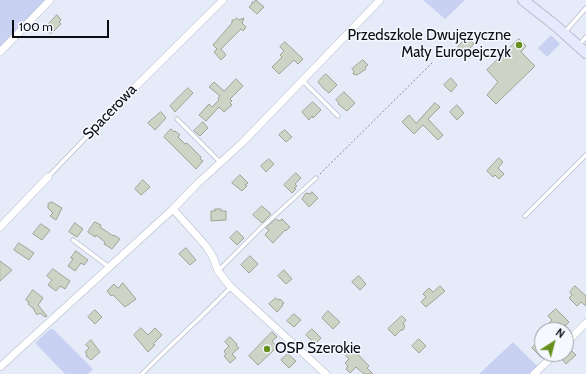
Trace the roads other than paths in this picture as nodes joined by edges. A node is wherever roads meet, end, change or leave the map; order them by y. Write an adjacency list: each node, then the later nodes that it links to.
1 (50, 0): 9 (street)
2 (222, 0): 11 (street, Spacerowa)
3 (380, 0): 10 (street)
4 (523, 0): 6 (main road)
5 (586, 8): 6 (lane)
6 (564, 33): 8 (main road)
7 (586, 37): 8 (lane)
8 (582, 50)
9 (0, 52)
10 (302, 80): 12 (lane); 15 (street)
11 (121, 101): 16 (lane, Spacerowa)
12 (338, 116)
13 (176, 119): 15 (lane)
14 (586, 155): 19 (lane)
15 (220, 162): 18 (street)
16 (48, 177): 20 (street, Spacerowa)
17 (316, 178): 23 (lane)
18 (173, 209): 22 (street); 23 (street)
19 (525, 216)
20 (0, 227)
21 (73, 240): 22 (lane)
22 (109, 268): 28 (street)
23 (218, 271): 24 (street)
24 (231, 287): 29 (lane); 30 (street)
25 (586, 323): 26 (street)
26 (574, 335)
27 (546, 362): 31 (street)
28 (0, 367)
29 (142, 374)
30 (326, 374)
31 (534, 374)

